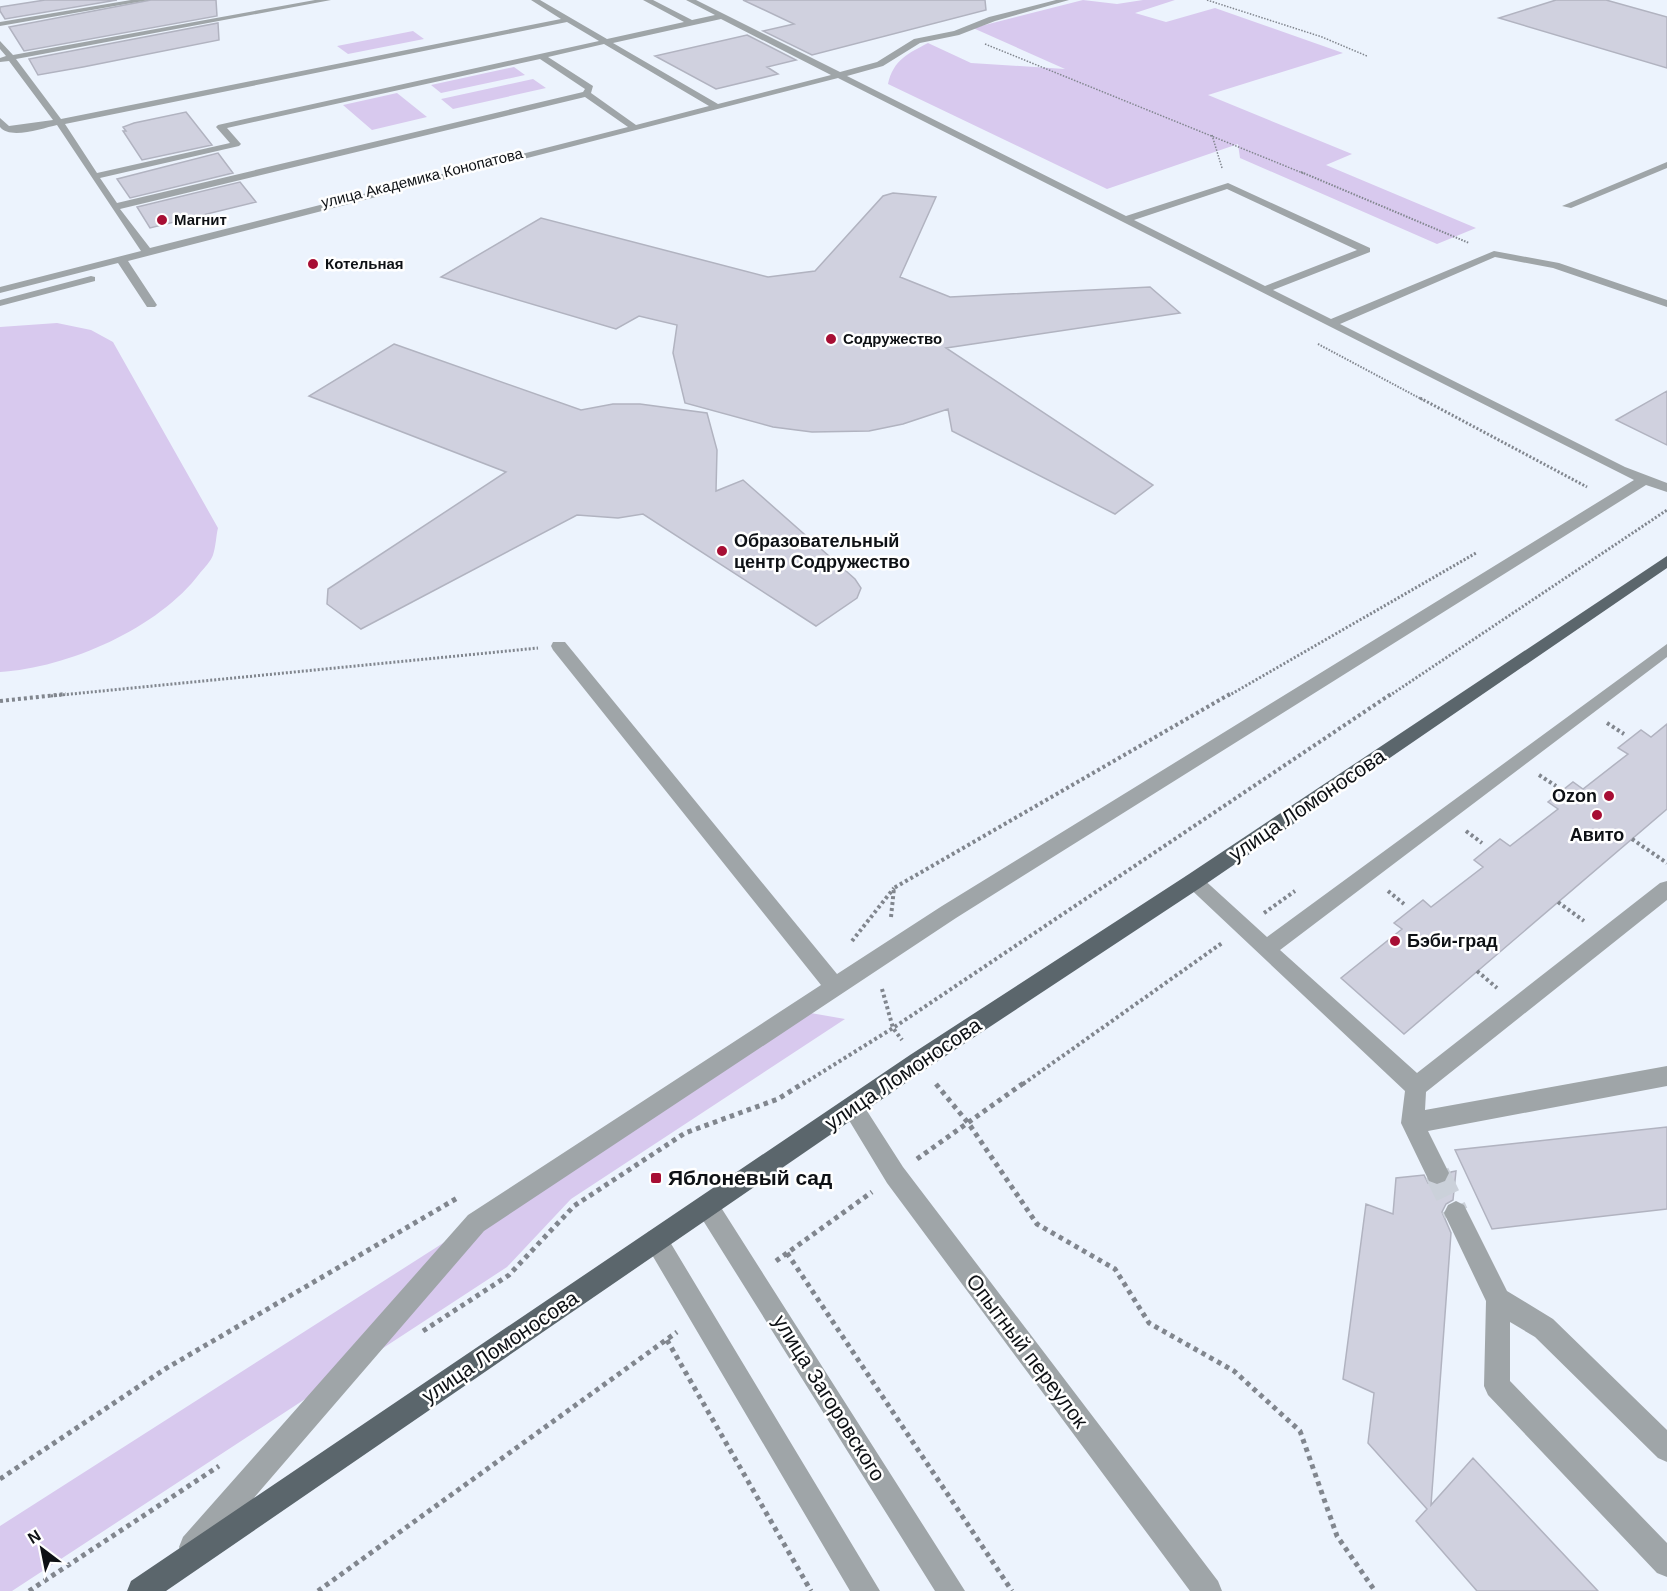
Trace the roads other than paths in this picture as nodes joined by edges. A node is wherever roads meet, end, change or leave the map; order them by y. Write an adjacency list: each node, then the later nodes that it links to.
1 (145, 0): 10 (street)
2 (327, 0): 14 (street)
3 (535, 0): 8 (street)
4 (647, 0): 9 (street)
5 (690, 0): 7 (street)
6 (1065, 0): 16 (street, улица Академика Конопатова)
7 (722, 16): 9 (street); 16 (street)
8 (567, 20): 11 (street); 21 (street)
9 (692, 23): 11 (street)
10 (0, 24)
11 (604, 42): 13 (street); 19 (street)
12 (0, 43): 14 (street)
13 (541, 56): 18 (street); 24 (street)
14 (11, 58): 15 (street); 21 (street)
15 (0, 60)
16 (838, 75): 17 (street); 19 (street, улица Академика Конопатова)
17 (852, 82): 27 (street); 29 (street, улица Академика Конопатова)
18 (586, 94): 22 (street); 26 (street)
19 (716, 107): 22 (street, улица Академика Конопатова)
20 (0, 121): 21 (street)
21 (59, 122): 24 (street)
22 (635, 128): 28 (street, улица Академика Конопатова)
23 (1667, 165): 25 (street)
24 (94, 177): 26 (street)
25 (1567, 206)
26 (114, 207): 28 (street)
27 (1127, 219): 32 (street); 32 (street)
28 (147, 252): 30 (street, улица Академика Конопатова)
29 (182, 255)
30 (121, 259): 33 (street, улица Академика Конопатова); 36 (street)
31 (104, 276): 34 (street)
32 (1267, 289): 37 (street)
33 (0, 290)
34 (0, 303)
35 (1667, 304): 37 (street)
36 (151, 305)
37 (1333, 323): 38 (street)
38 (1642, 481): 39 (street); 46 (street)
39 (1667, 488)
40 (1667, 561): 43 (main road, улица Ломоносова)
41 (559, 646): 46 (street)
42 (1667, 649): 45 (street)
43 (1193, 882): 45 (street); 49 (main road, улица Ломоносова)
44 (1667, 889): 48 (street)
45 (1266, 949): 48 (street)
46 (830, 981): 58 (street)
47 (1667, 1076): 50 (street)
48 (1416, 1087): 50 (street)
49 (852, 1107): 52 (main road, улица Ломоносова); 62 (street, Опытный переулок)
50 (1412, 1123): 51 (street)
51 (1437, 1173)
52 (707, 1206): 54 (main road, улица Ломоносова); 61 (street, улица Загоровского)
53 (1456, 1212): 55 (street)
54 (656, 1240): 58 (main road, улица Ломоносова); 60 (street)
55 (1498, 1300): 56 (street); 57 (street)
56 (1667, 1449)
57 (1667, 1563)
58 (173, 1569): 59 (main road, улица Ломоносова)
59 (141, 1591)
60 (866, 1591)
61 (951, 1591)
62 (1208, 1591)

